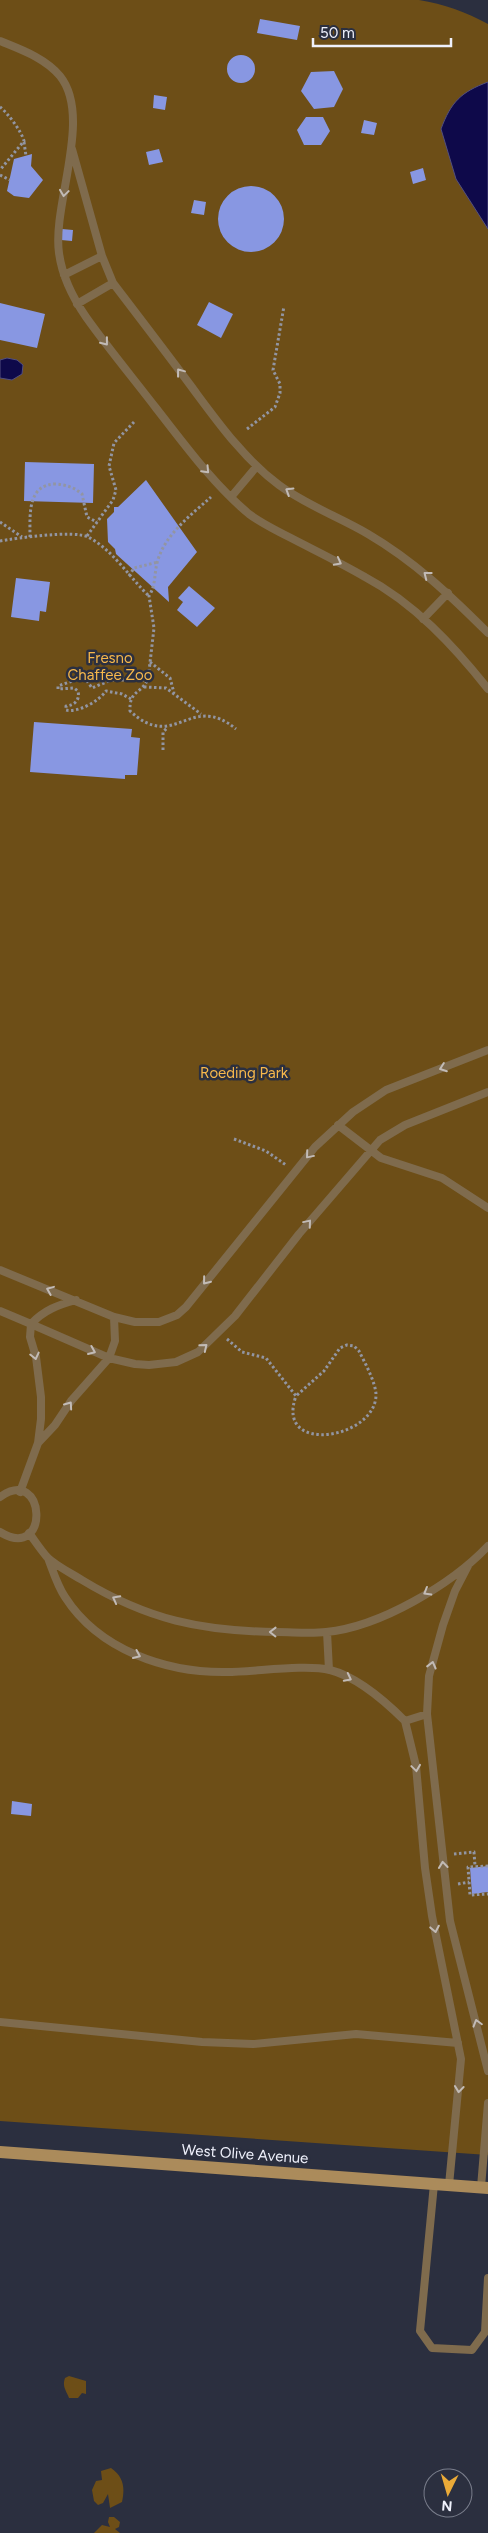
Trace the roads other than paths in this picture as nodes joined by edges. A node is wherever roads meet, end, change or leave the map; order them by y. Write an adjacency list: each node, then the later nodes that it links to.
1 (0, 41): 2 (lane)
2 (71, 145): 3 (lane); 4 (lane, one-way to 4)
3 (102, 256): 4 (lane); 5 (lane)
4 (64, 275): 6 (lane)
5 (113, 283): 6 (lane); 7 (lane, one-way to 5)
6 (77, 304): 8 (lane, one-way to 8)
7 (257, 466): 8 (lane); 9 (lane, one-way to 7)
8 (231, 497): 10 (lane, one-way to 10)
9 (448, 594): 10 (lane); 11 (lane)
10 (423, 619): 12 (lane)
11 (488, 633)
12 (488, 689)
13 (488, 1050): 15 (lane, one-way to 15)
14 (488, 1092): 16 (lane)
15 (338, 1125): 16 (lane); 21 (lane, one-way to 21)
16 (370, 1151): 17 (lane); 23 (lane, one-way to 16)
17 (488, 1208)
18 (0, 1270): 19 (lane, one-way to 18)
19 (76, 1300): 21 (lane); 22 (lane)
20 (0, 1311): 22 (lane)
21 (114, 1317): 23 (lane)
22 (31, 1324): 23 (lane, one-way to 23); 24 (lane, one-way to 24)
23 (109, 1358): 24 (lane, one-way to 23)
24 (38, 1443): 25 (lane)
25 (20, 1492): 26 (lane); 28 (lane)
26 (0, 1497)
27 (0, 1532): 28 (lane)
28 (29, 1533): 30 (lane)
29 (488, 1546): 31 (lane)
30 (48, 1558): 32 (lane, one-way to 30); 33 (lane, one-way to 33)
31 (468, 1566): 32 (lane, one-way to 32); 34 (lane, one-way to 31)
32 (327, 1632): 33 (lane)
33 (328, 1670): 35 (lane, one-way to 35)
34 (427, 1714): 35 (lane); 38 (lane, one-way to 34)
35 (405, 1721): 37 (lane, one-way to 37)
36 (0, 2022): 37 (lane)
37 (458, 2043): 42 (lane, one-way to 42)
38 (488, 2071)
39 (488, 2103): 43 (lane)
40 (0, 2152): 41 (main road, West Olive Avenue)
41 (434, 2184): 42 (main road, West Olive Avenue); 44 (lane)
42 (449, 2185): 43 (main road, West Olive Avenue)
43 (484, 2188)
44 (488, 2278)

